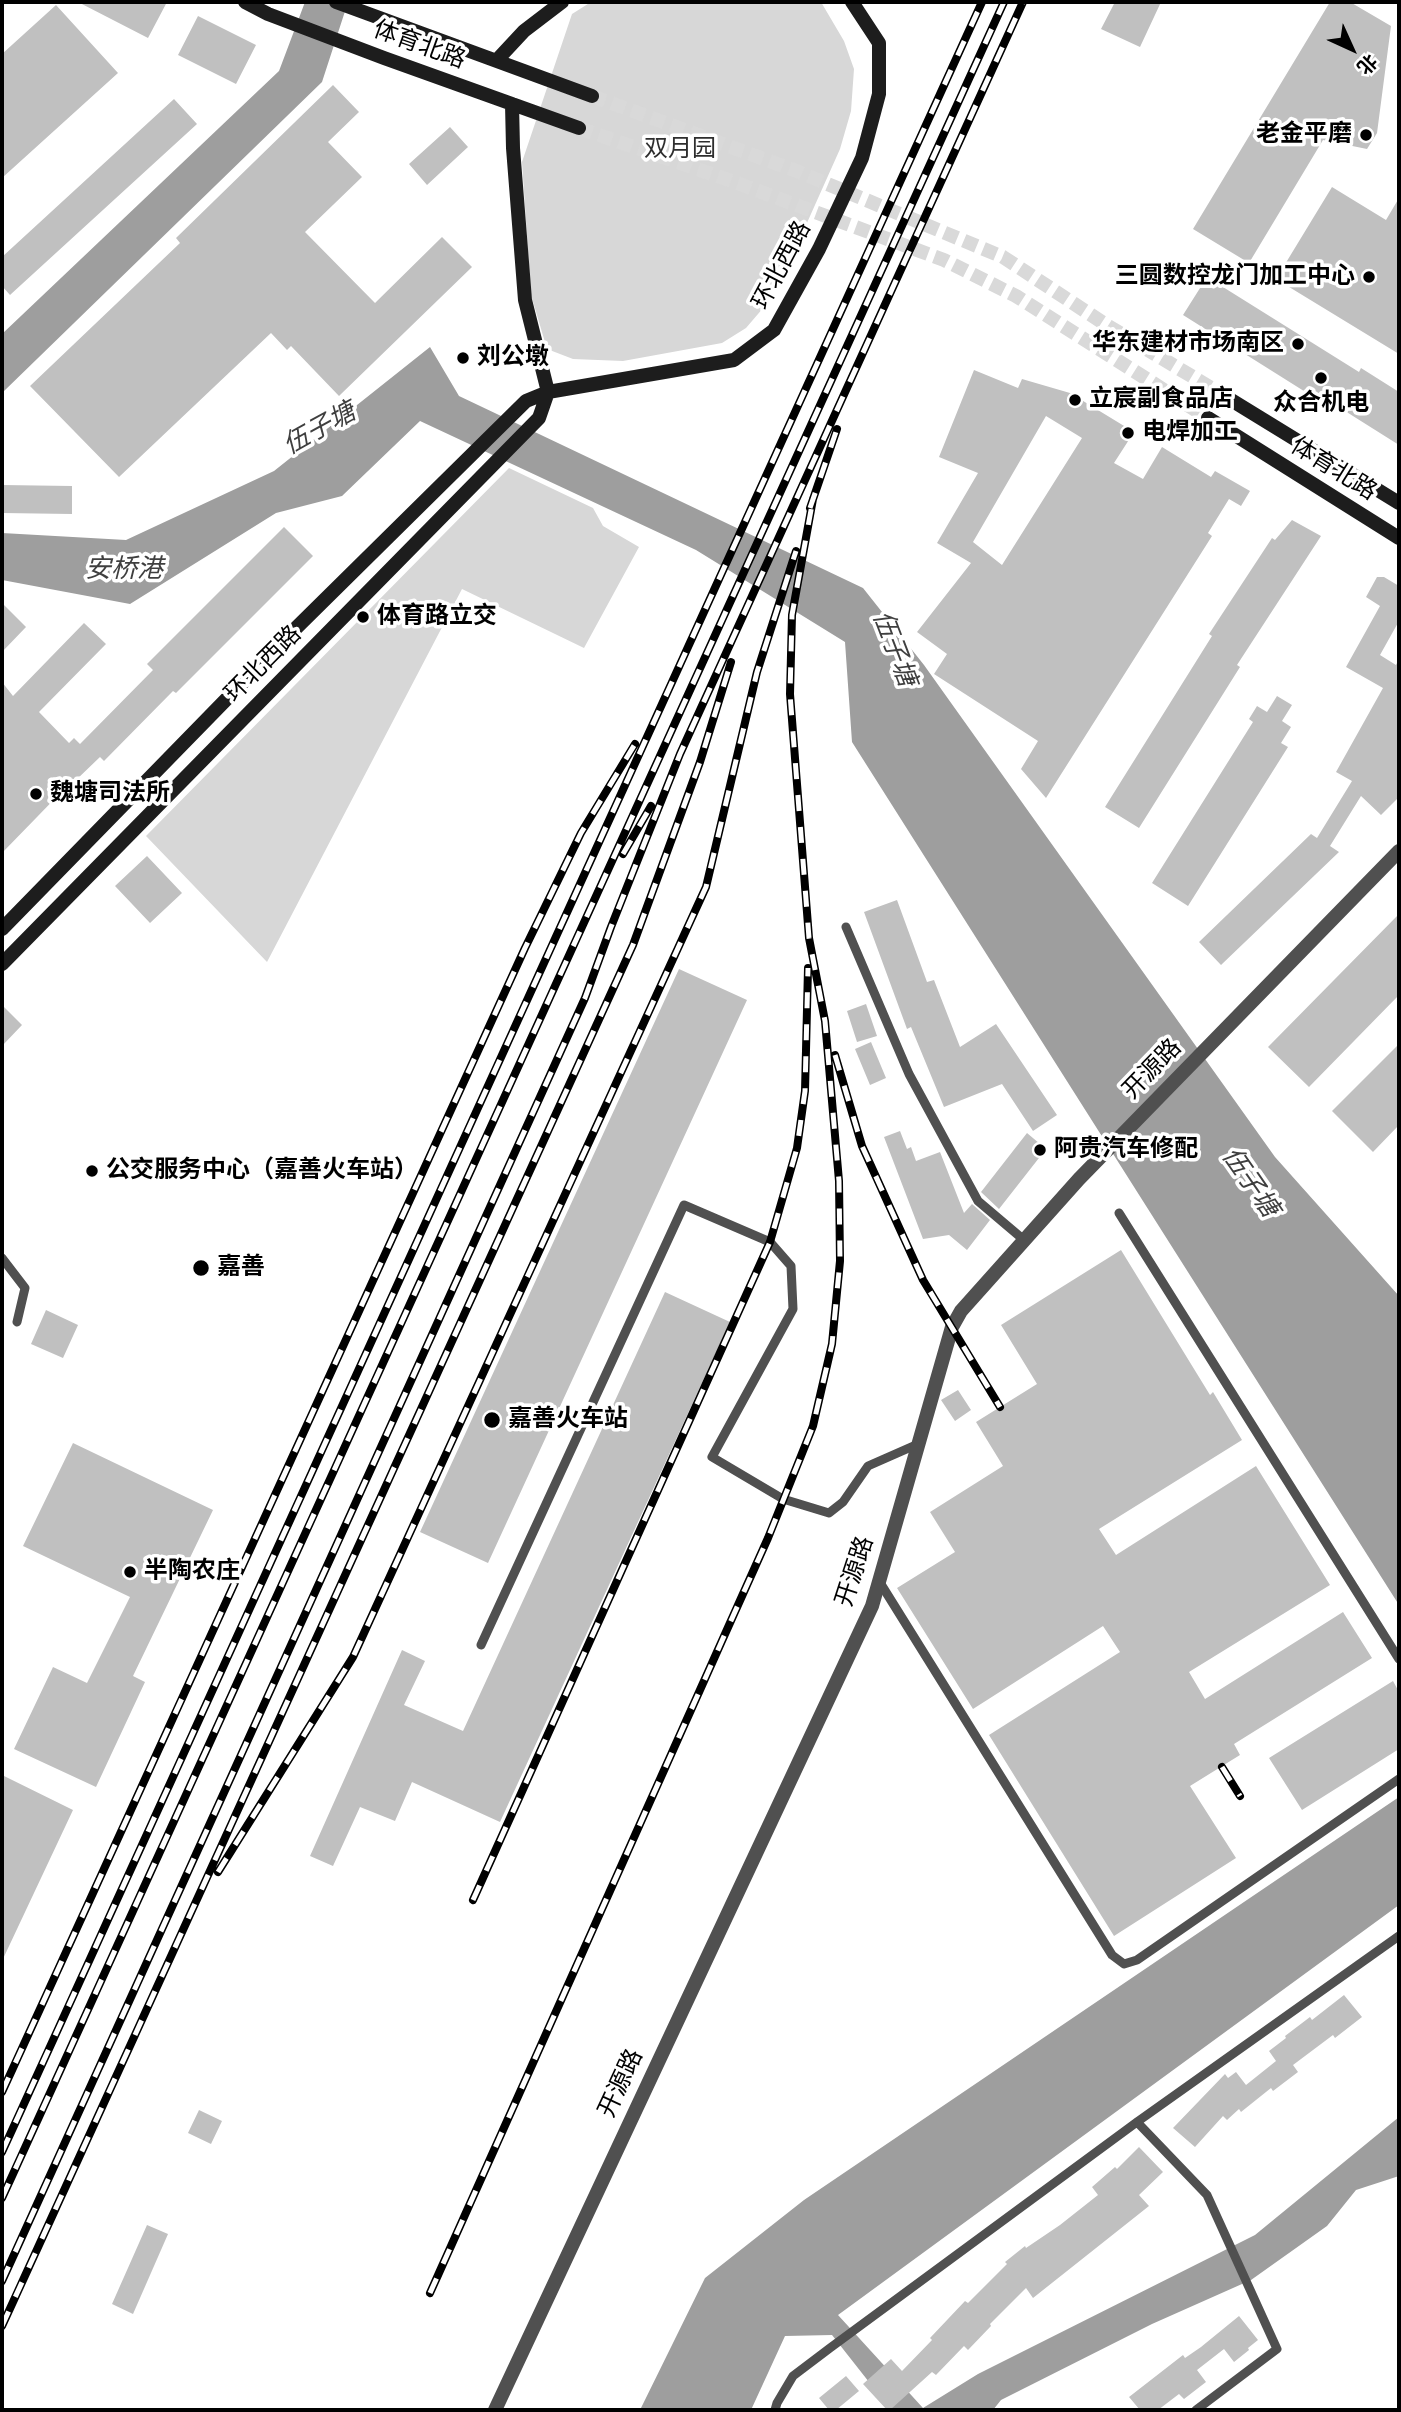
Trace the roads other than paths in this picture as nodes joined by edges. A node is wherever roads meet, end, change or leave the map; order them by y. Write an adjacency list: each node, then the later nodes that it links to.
1 (245, 2): 7 (street, 体育北路)
2 (336, 2): 5 (street, 体育北路)
3 (562, 2): 5 (street)
4 (852, 2): 9 (street, 环北西路)
5 (497, 60): 6 (street, 体育北路)
6 (592, 96)
7 (512, 104): 8 (street, 体育北路); 9 (street)
8 (579, 128)
9 (548, 392): 16 (street, 环北西路); 17 (street, 环北西路)
10 (1223, 396): 12 (street, 体育北路)
11 (1208, 418): 13 (street, 体育北路)
12 (1399, 503)
13 (1399, 538)
14 (1399, 851): 19 (street, 开源路)
15 (846, 927): 19 (lane)
16 (2, 929)
17 (2, 964)
18 (1119, 1213): 25 (lane)
19 (1024, 1240): 22 (street, 开源路)
20 (2, 1258): 21 (lane)
21 (17, 1322)
22 (918, 1444): 23 (street, 开源路); 24 (lane)
23 (879, 1581): 26 (lane); 29 (street, 开源路)
24 (481, 1645)
25 (1399, 1659)
26 (1399, 1779)
27 (1399, 1936): 28 (lane)
28 (1137, 2122): 30 (lane); 31 (lane)
29 (495, 2410)
30 (775, 2410)
31 (1196, 2410)

